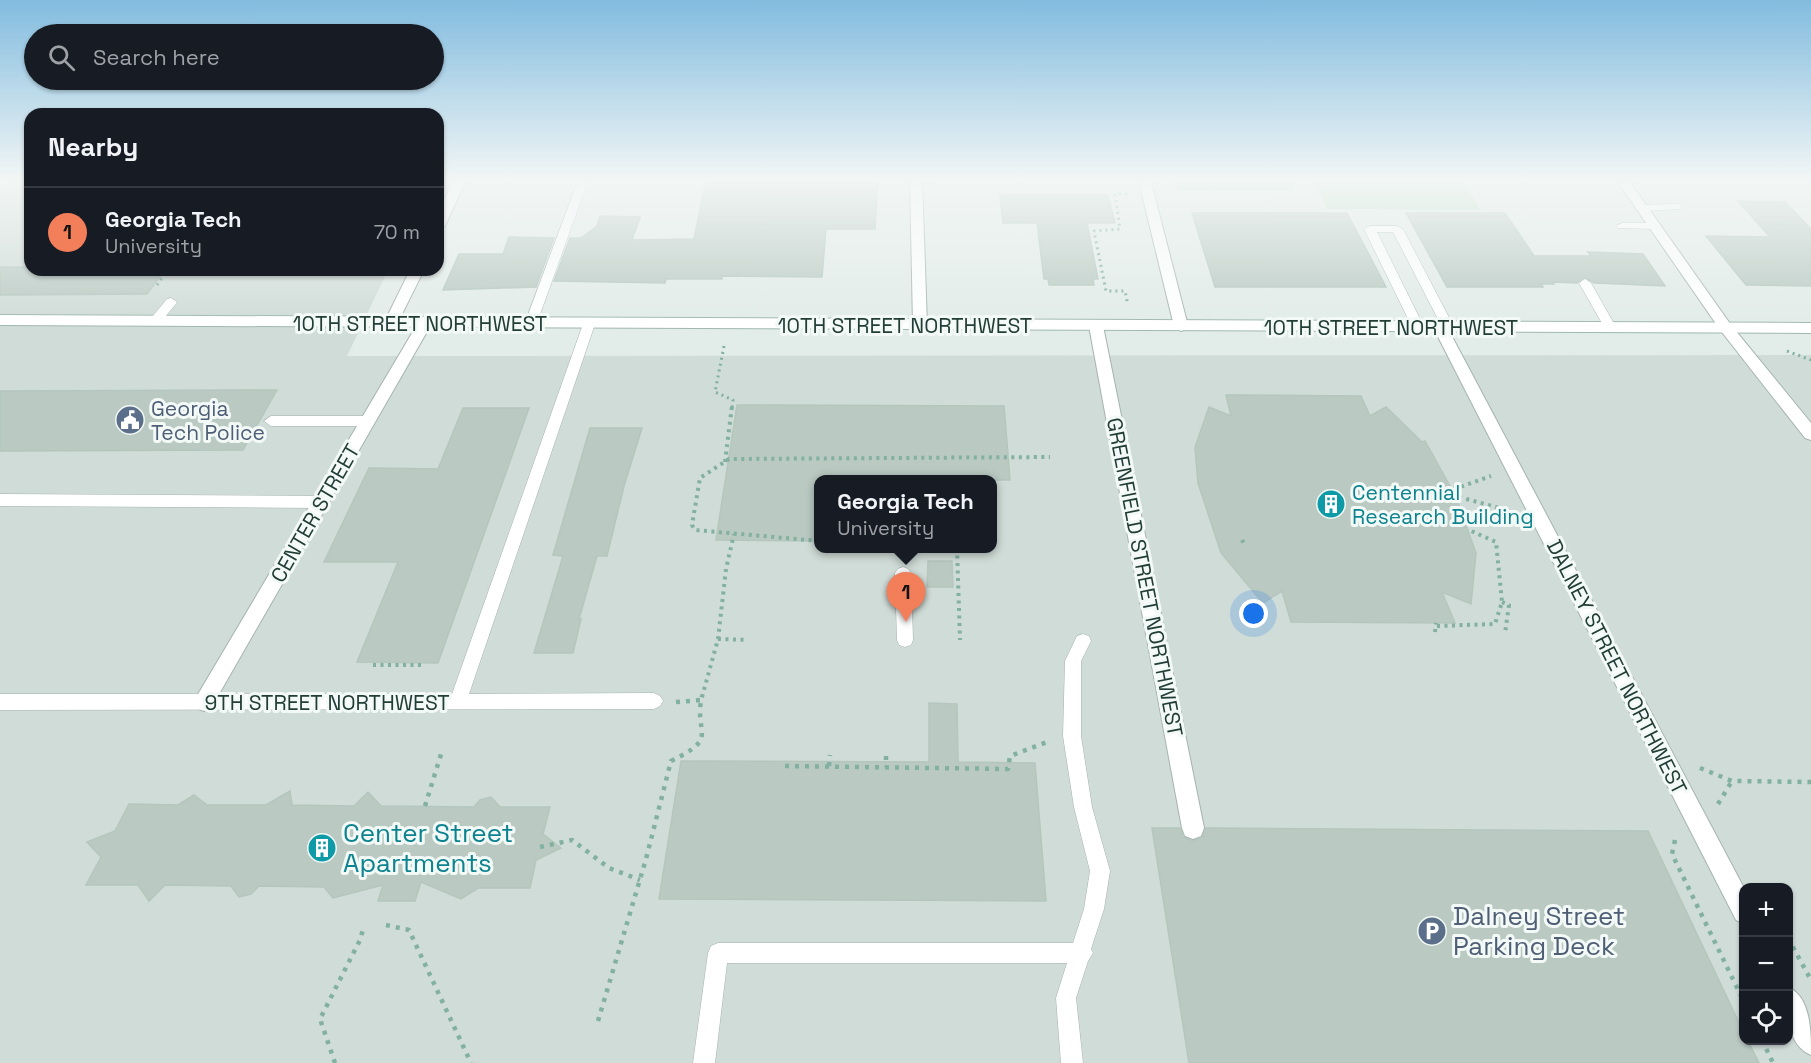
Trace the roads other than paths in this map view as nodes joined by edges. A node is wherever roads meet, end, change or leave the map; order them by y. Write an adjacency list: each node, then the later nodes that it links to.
1 (566, 228): 12 (lane)
2 (917, 228): 14 (street)
3 (1157, 228): 16 (street)
4 (1656, 228): 20 (street)
5 (414, 276): 10 (street)
6 (1585, 283): 19 (lane)
7 (171, 302): 9 (lane)
8 (0, 320): 9 (street, 10TH STREET NORTHWEST)
9 (156, 320): 10 (street, 10TH STREET NORTHWEST)
10 (391, 323): 11 (street, 10TH STREET NORTHWEST)
11 (426, 323): 12 (street, 10TH STREET NORTHWEST); 23 (street, CENTER STREET)
12 (531, 323): 13 (street, 10TH STREET NORTHWEST)
13 (589, 324): 14 (street, 10TH STREET NORTHWEST); 30 (lane)
14 (920, 325): 15 (street, 10TH STREET NORTHWEST)
15 (1096, 326): 16 (street, 10TH STREET NORTHWEST); 34 (street, GREENFIELD STREET NORTHWEST)
16 (1181, 326): 17 (street, 10TH STREET NORTHWEST)
17 (1418, 327): 18 (street, 10TH STREET NORTHWEST); 18 (lane)
18 (1444, 327): 19 (street, 10TH STREET NORTHWEST); 35 (street, DALNEY STREET NORTHWEST)
19 (1610, 327): 20 (street, 10TH STREET NORTHWEST)
20 (1726, 328): 21 (street, 10TH STREET NORTHWEST); 24 (street)
21 (1811, 328)
22 (271, 421): 23 (lane)
23 (368, 421): 26 (street, CENTER STREET)
24 (1811, 434)
25 (0, 500): 26 (lane)
26 (322, 502): 33 (street, CENTER STREET)
27 (903, 573): 28 (lane)
28 (905, 640)
29 (1083, 641): 36 (lane)
30 (458, 701): 31 (lane, 9TH STREET NORTHWEST); 33 (lane, 9TH STREET NORTHWEST)
31 (654, 701)
32 (0, 702): 33 (lane, 9TH STREET NORTHWEST)
33 (204, 702)
34 (1193, 828)
35 (1739, 904)
36 (1083, 952): 39 (lane); 40 (lane)
37 (1793, 1008): 38 (street)
38 (1811, 1042)
39 (704, 1063)
40 (1072, 1063)

